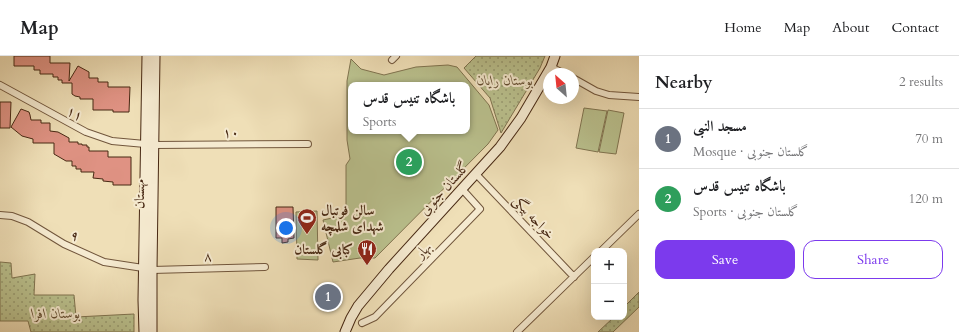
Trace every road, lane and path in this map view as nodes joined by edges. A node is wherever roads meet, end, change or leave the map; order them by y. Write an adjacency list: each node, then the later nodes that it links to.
1 (146, 56): 9 (street)
2 (155, 56): 9 (street, مهستان)
3 (555, 56): 4 (street, گلستان جنوبی)
4 (551, 67): 10 (street, گلستان جنوبی)
5 (579, 81): 7 (street)
6 (0, 85): 9 (street, ۱۱)
7 (639, 97)
8 (308, 144): 9 (street, ۱۰)
9 (150, 145): 17 (street, مهستان)
10 (476, 174): 11 (street, گلستان جنوبی); 18 (street, خواجه بیگی)
11 (462, 188): 19 (street, بهار); 22 (street, گلستان جنوبی)
12 (639, 214): 14 (street)
13 (0, 215): 17 (street, ۹)
14 (604, 248)
15 (591, 260): 18 (street)
16 (265, 267): 17 (street, ۸)
17 (147, 269): 20 (street); 21 (street, مهستان)
18 (574, 277): 23 (street)
19 (362, 323)
20 (144, 332)
21 (152, 332)
22 (344, 332)
23 (516, 332)

